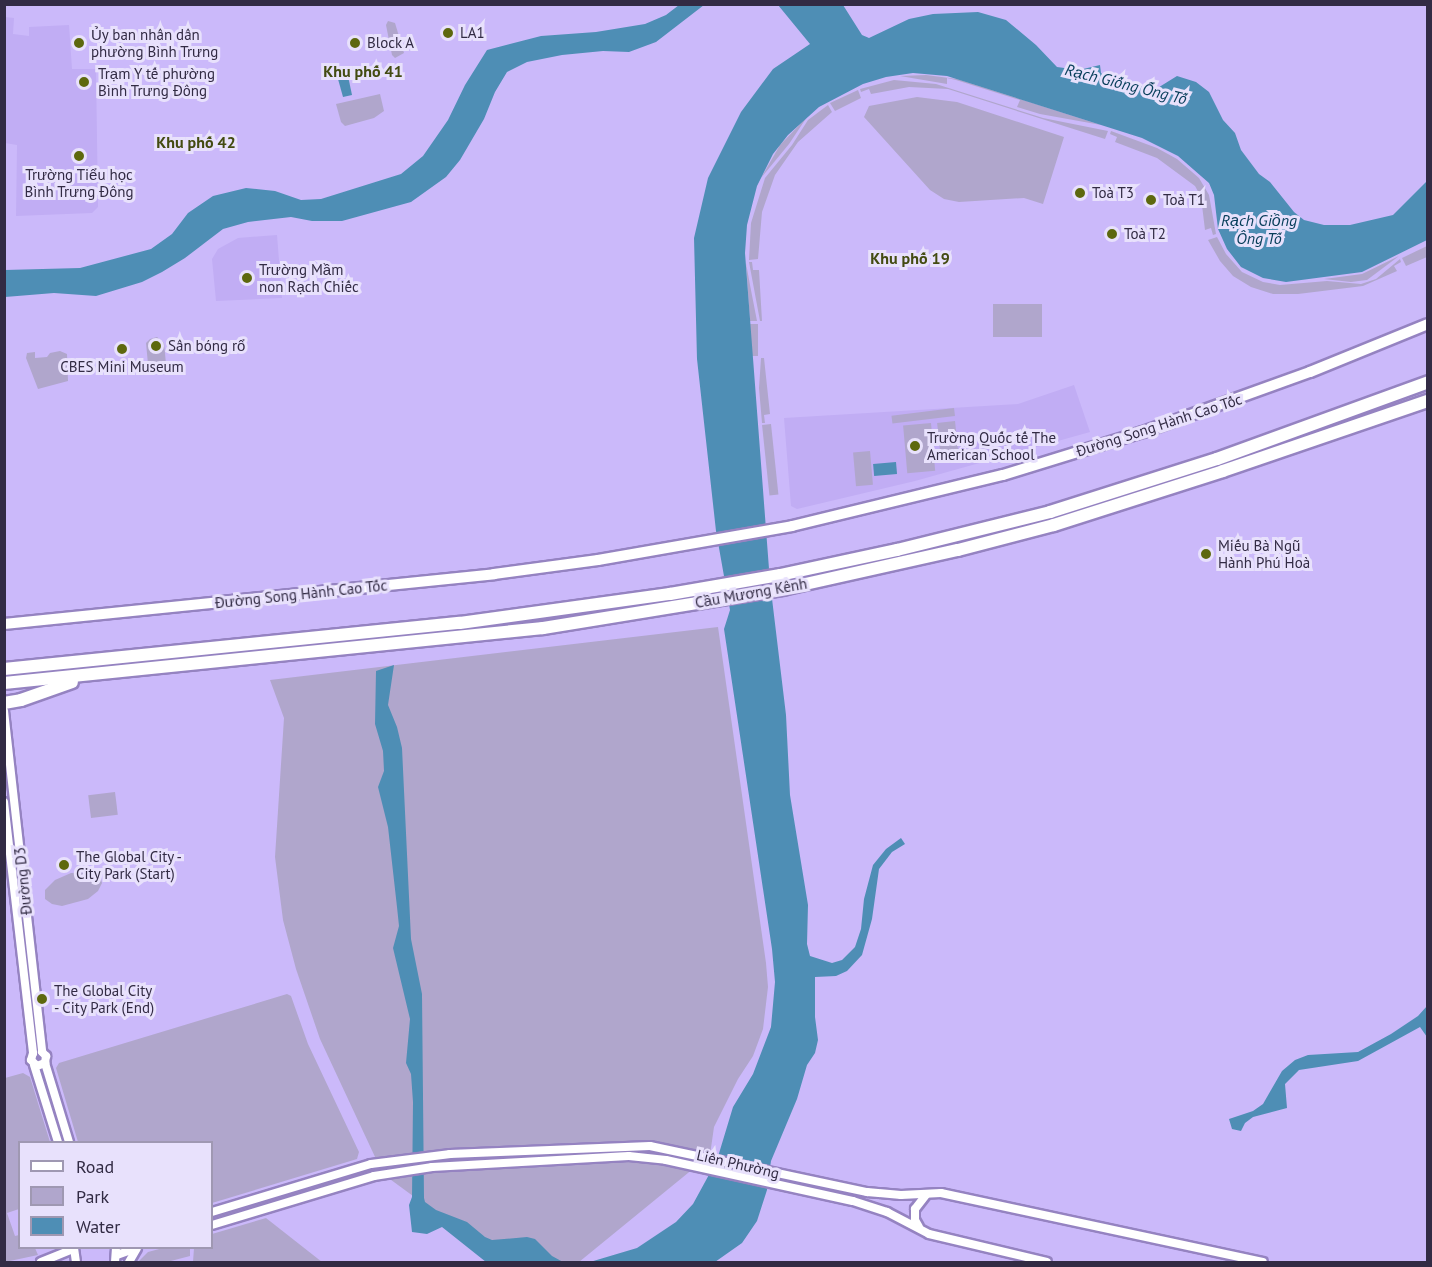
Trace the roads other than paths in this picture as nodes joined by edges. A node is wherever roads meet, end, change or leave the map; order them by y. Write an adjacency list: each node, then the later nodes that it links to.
1 (1428, 324): 4 (main road, Đường Song Hành Cao Tốc)
2 (1428, 382): 5 (highway, Cầu Mương Kênh)
3 (1428, 401): 6 (highway, Cầu Mương Kênh)
4 (4, 624)
5 (4, 669)
6 (125, 671): 7 (highway); 8 (highway)
7 (4, 683)
8 (4, 703)
9 (4, 711): 11 (street, Đường D3)
10 (4, 802): 12 (street, Đường D3)
11 (24, 889): 12 (street); 13 (street, Đường D3)
12 (14, 890): 14 (street, Đường D3)
13 (38, 1012): 14 (street); 15 (street, Đường D3)
14 (28, 1015): 16 (street, Đường D3)
15 (42, 1052): 16 (street); 17 (street)
16 (33, 1053): 18 (street)
17 (45, 1063): 18 (street); 19 (street)
18 (34, 1065): 20 (street)
19 (61, 1116): 20 (street); 22 (street)
20 (51, 1119): 21 (street)
21 (57, 1141)
22 (68, 1141)
23 (320, 1179): 24 (street); 25 (street, Liên Phường); 26 (street, Liên Phường)
24 (323, 1191): 27 (street, Liên Phường); 28 (street, Liên Phường)
25 (930, 1193): 28 (street); 38 (street, Liên Phường)
26 (213, 1212)
27 (213, 1225)
28 (921, 1230): 37 (street, Liên Phường)
29 (58, 1249): 34 (street)
30 (72, 1249): 34 (street)
31 (133, 1249): 33 (street)
32 (136, 1249): 36 (street)
33 (116, 1255)
34 (53, 1258): 35 (street)
35 (41, 1263)
36 (129, 1263)
37 (1047, 1263)
38 (1263, 1263)

